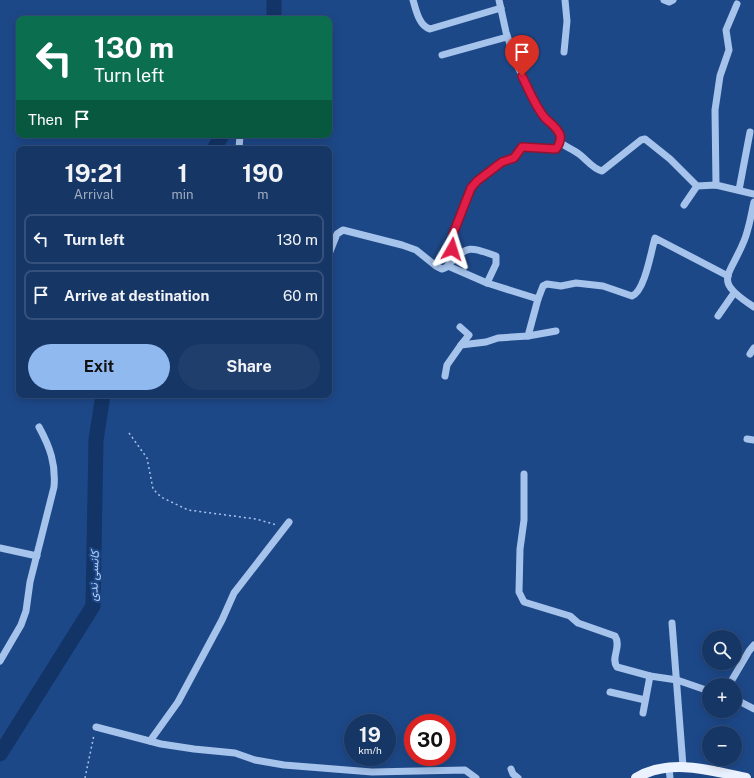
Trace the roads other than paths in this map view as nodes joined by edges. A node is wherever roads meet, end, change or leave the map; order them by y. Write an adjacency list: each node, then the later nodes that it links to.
1 (413, 0): 7 (street)
2 (499, 0): 7 (street)
3 (565, 0): 9 (street)
4 (664, 0): 5 (street)
5 (673, 0)
6 (736, 4): 13 (street)
7 (501, 8): 8 (street)
8 (507, 38): 10 (street); 12 (street)
9 (564, 52)
10 (442, 55)
11 (750, 132): 15 (street)
12 (560, 142): 14 (street); 20 (street)
13 (716, 185): 14 (street); 15 (street)
14 (697, 186): 18 (street)
15 (739, 190): 16 (street)
16 (754, 194)
17 (754, 202): 22 (street)
18 (684, 205)
19 (332, 246): 21 (street)
20 (458, 256): 21 (street); 23 (street)
21 (448, 266): 23 (street)
22 (728, 276): 24 (street); 25 (street)
23 (487, 283): 25 (street)
24 (734, 293): 26 (street); 27 (street)
25 (538, 299): 30 (street)
26 (754, 307)
27 (718, 316)
28 (460, 327): 31 (street)
29 (556, 331): 30 (street)
30 (528, 336): 31 (street)
31 (461, 345): 32 (street)
32 (445, 376)
33 (39, 427): 37 (street)
34 (524, 474): 41 (street)
35 (287, 525): 51 (street)
36 (0, 548): 37 (street)
37 (37, 556): 40 (street)
38 (672, 623): 43 (street)
39 (754, 645): 42 (street)
40 (0, 661)
41 (650, 676): 43 (street); 46 (street)
42 (733, 678)
43 (676, 680): 44 (street); 52 (street)
44 (702, 689)
45 (610, 692): 46 (street)
46 (645, 700): 49 (street)
47 (742, 703): 48 (street)
48 (754, 709)
49 (643, 713)
50 (96, 727): 51 (street)
51 (150, 741): 55 (street)
52 (683, 766): 54 (main road); 58 (main road)
53 (511, 768): 56 (street)
54 (670, 773): 57 (main road)
55 (476, 778)
56 (518, 778)
57 (636, 778)
58 (746, 778)

